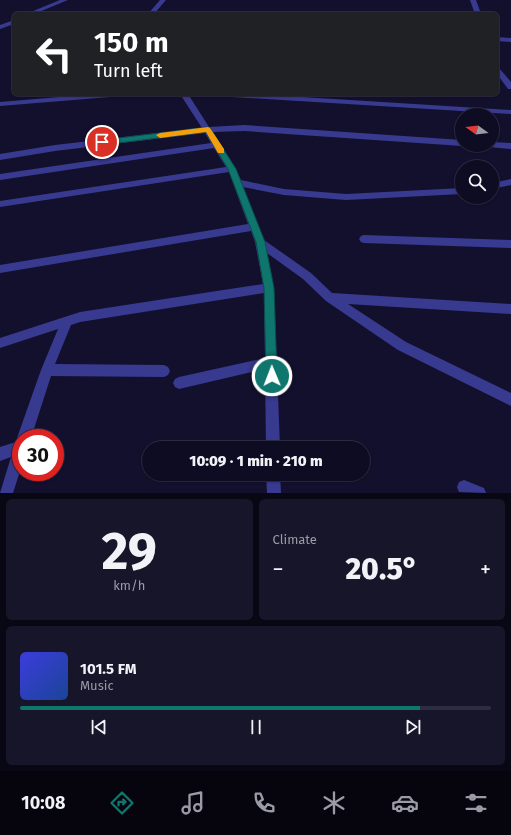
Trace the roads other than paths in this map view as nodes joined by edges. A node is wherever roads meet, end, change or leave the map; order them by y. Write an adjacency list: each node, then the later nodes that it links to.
1 (65, 0): 4 (street)
2 (163, 0): 5 (street)
3 (473, 0): 6 (street)
4 (34, 12)
5 (153, 12)
6 (477, 12)
7 (12, 23): 8 (street)
8 (0, 27)
9 (499, 39): 10 (street)
10 (511, 40)
11 (499, 74): 12 (street)
12 (511, 74)
13 (499, 75): 14 (street)
14 (511, 87)
15 (98, 96): 18 (street)
16 (185, 96): 20 (street)
17 (249, 96): 19 (street)
18 (0, 104)
19 (511, 112)
20 (208, 130): 21 (street); 22 (street); 25 (street)
21 (455, 143)
22 (217, 145): 26 (street); 27 (street)
23 (499, 145): 24 (street)
24 (511, 146)
25 (0, 157)
26 (232, 169): 29 (street); 32 (street)
27 (0, 177)
28 (511, 182): 30 (street)
29 (238, 183): 31 (street); 33 (street)
30 (499, 185)
31 (455, 190)
32 (0, 204)
33 (255, 227): 35 (street); 37 (street)
34 (364, 239): 36 (street)
35 (260, 242): 38 (street); 39 (street)
36 (511, 244)
37 (0, 269)
38 (269, 288): 41 (street); 43 (street)
39 (330, 298): 40 (street); 48 (street)
40 (511, 309)
41 (67, 321): 42 (street); 44 (street)
42 (0, 343)
43 (272, 362): 46 (street); 51 (street)
44 (47, 370): 45 (street); 50 (street)
45 (164, 371)
46 (179, 384)
47 (511, 391): 48 (street)
48 (495, 392): 49 (street)
49 (511, 400)
50 (27, 429)
51 (273, 441)
52 (0, 454): 55 (street)
53 (274, 481): 56 (street)
54 (464, 487): 57 (street)
55 (6, 493)
56 (274, 493)
57 (479, 493)

